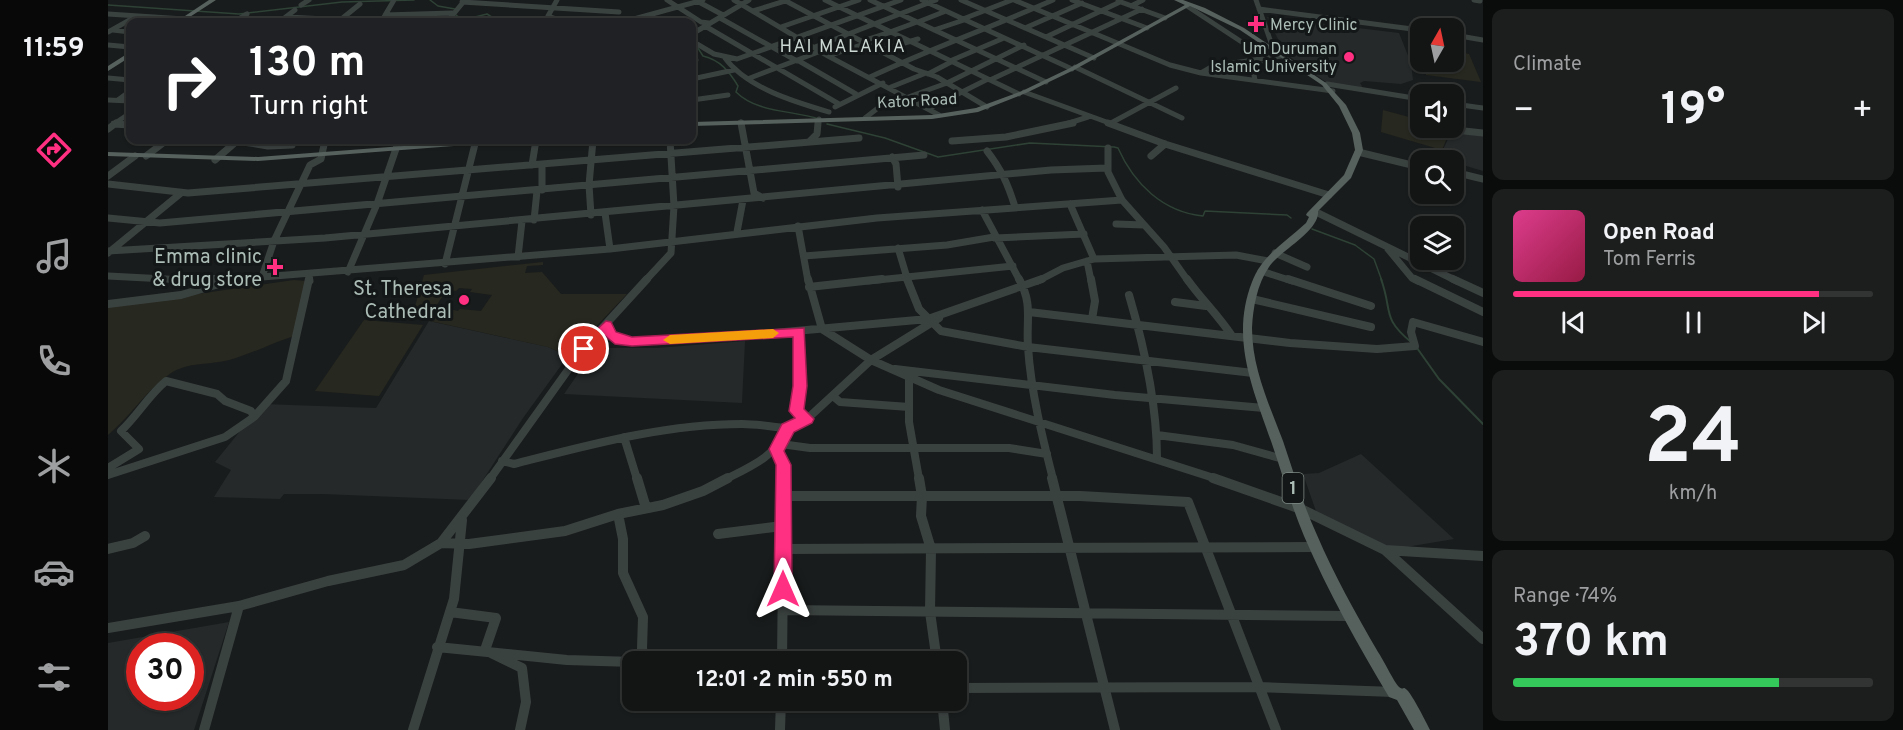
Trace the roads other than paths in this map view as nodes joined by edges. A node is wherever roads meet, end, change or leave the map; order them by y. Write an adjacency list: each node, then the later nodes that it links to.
1 (213, 0): 57 (main road)
2 (309, 0): 29 (street)
3 (394, 0): 49 (street)
4 (557, 0): 36 (street)
5 (667, 0): 33 (street)
6 (734, 0): 28 (street)
7 (749, 0): 28 (street)
8 (786, 0): 41 (street); 52 (street)
9 (825, 0): 34 (street)
10 (860, 0): 34 (street)
11 (870, 0): 31 (street)
12 (901, 0): 31 (street)
13 (922, 0): 25 (street)
14 (936, 0): 25 (street)
15 (1013, 0): 35 (street); 40 (street)
16 (1053, 0): 35 (street)
17 (1072, 0): 26 (street)
18 (1143, 0): 32 (street)
19 (1177, 0): 30 (main road)
20 (1256, 0): 38 (street)
21 (464, 1): 36 (street); 45 (street)
22 (699, 1): 33 (street); 51 (street)
23 (966, 1): 40 (street)
24 (1118, 1): 32 (street); 43 (street)
25 (928, 3): 42 (street); 48 (street)
26 (1082, 3): 43 (street); 53 (street)
27 (360, 4): 60 (street)
28 (742, 4): 41 (street); 51 (street)
29 (301, 5)
30 (1188, 5): 65 (main road, Kator Road); 108 (main road); 115 (street)
31 (884, 6): 48 (street); 50 (street)
32 (1131, 6): 37 (street)
33 (679, 7): 64 (street); 72 (street)
34 (839, 7): 50 (street); 52 (street)
35 (1034, 8): 53 (street); 68 (street)
36 (551, 9): 44 (street); 63 (street)
37 (1142, 9): 65 (street); 67 (street)
38 (1259, 9): 78 (street); 108 (street)
39 (295, 10): 55 (street)
40 (985, 10): 66 (street); 68 (street)
41 (753, 11): 75 (street)
42 (946, 11): 66 (street); 70 (street)
43 (1101, 11): 67 (street); 71 (street)
44 (619, 12)
45 (452, 13): 49 (street); 62 (street)
46 (108, 14): 54 (street)
47 (247, 14): 58 (street)
48 (901, 14): 70 (street); 74 (street)
49 (385, 15): 61 (street)
50 (856, 15): 73 (street); 74 (street)
51 (721, 16): 72 (street); 102 (street)
52 (815, 16): 73 (street); 75 (street)
53 (1052, 16): 71 (street); 76 (street)
54 (136, 17): 56 (street)
55 (287, 17): 59 (street)
56 (147, 18)
57 (185, 18)
58 (240, 18)
59 (300, 18)
60 (343, 18)
61 (384, 18)
62 (449, 18)
63 (557, 18)
64 (638, 18)
65 (1165, 18): 77 (main road, Kator Road)
66 (964, 19): 80 (street); 81 (street)
67 (1120, 19): 77 (street); 85 (street)
68 (1007, 20): 76 (street); 81 (street)
69 (126, 22): 79 (street)
70 (918, 22): 80 (street); 84 (street)
71 (1073, 23): 85 (street); 88 (street)
72 (707, 25): 83 (street); 109 (street)
73 (830, 25): 86 (street); 87 (street)
74 (876, 25): 84 (street); 86 (street)
75 (781, 27): 87 (street)
76 (1025, 28): 88 (street)
77 (1147, 28): 97 (main road, Kator Road)
78 (1410, 29)
79 (110, 30): 82 (street)
80 (934, 30): 92 (street)
81 (985, 30): 90 (street); 92 (street)
82 (126, 32)
83 (696, 32)
84 (890, 32): 94 (street); 96 (street)
85 (1092, 32): 97 (street); 100 (street)
86 (850, 35): 96 (street); 103 (street)
87 (798, 37): 102 (street); 103 (street)
88 (1046, 37): 100 (street)
89 (1464, 37): 93 (street)
90 (1004, 38): 99 (street); 104 (street)
91 (918, 39): 94 (street)
92 (957, 40): 104 (street); 106 (street)
93 (1483, 40)
94 (910, 41): 105 (street); 106 (street)
95 (696, 42): 113 (street)
96 (865, 42): 105 (street); 111 (street)
97 (1121, 44): 114 (main road, Kator Road); 127 (street)
98 (108, 45): 101 (street)
99 (1024, 45): 110 (street); 116 (street)
100 (1066, 46): 110 (street); 114 (street)
101 (126, 47)
102 (774, 47): 109 (street); 118 (street)
103 (815, 47): 107 (street)
104 (977, 49): 116 (street); 119 (street)
105 (881, 50): 120 (street)
106 (928, 50): 119 (street); 120 (street)
107 (821, 51): 111 (street); 118 (street)
108 (1274, 51): 112 (main road)
109 (754, 54): 113 (street); 122 (street)
110 (1046, 55): 123 (street); 124 (street)
111 (828, 56): 129 (street)
112 (1281, 56): 115 (street); 139 (main road)
113 (725, 58): 125 (street)
114 (1094, 58): 124 (main road, Kator Road)
115 (1264, 58): 127 (street); 135 (street)
116 (997, 59): 123 (street); 126 (street)
117 (126, 60): 121 (main road)
118 (798, 61): 122 (street); 146 (street)
119 (951, 61): 126 (street); 128 (street)
120 (902, 63): 128 (street); 129 (street)
121 (110, 66)
122 (775, 68): 132 (street); 155 (street)
123 (1018, 68): 134 (street); 136 (street)
124 (1074, 68): 136 (main road, Kator Road); 154 (street)
125 (734, 70): 131 (street); 132 (street)
126 (969, 70): 134 (street); 138 (street)
127 (1201, 73): 135 (street)
128 (927, 74): 138 (street); 140 (street)
129 (870, 77): 137 (street)
130 (108, 78): 133 (street)
131 (696, 78)
132 (750, 78): 162 (street)
133 (126, 80)
134 (989, 80): 143 (street); 144 (street)
135 (1255, 80): 142 (street)
136 (1046, 82): 144 (main road, Kator Road)
137 (883, 83): 140 (street); 146 (street)
138 (947, 83): 143 (street); 148 (street)
139 (1324, 84): 142 (main road); 149 (street)
140 (891, 87): 148 (street)
141 (1176, 88): 154 (street)
142 (1333, 91): 194 (main road)
143 (963, 93): 157 (street); 158 (street)
144 (1021, 93): 157 (main road, Kator Road); 163 (street)
145 (126, 94): 152 (street)
146 (856, 94): 155 (street)
147 (728, 95): 150 (street)
148 (908, 97): 158 (street); 164 (street)
149 (1410, 97)
150 (696, 99)
151 (108, 100): 152 (street)
152 (118, 100): 153 (street)
153 (126, 101)
154 (1149, 103): 165 (street); 167 (street)
155 (839, 104): 162 (street)
156 (1464, 105): 159 (street)
157 (987, 107): 161 (main road, Kator Road)
158 (930, 108): 161 (street)
159 (1483, 108)
160 (126, 115): 168 (street)
161 (939, 116): 164 (main road, Kator Road)
162 (825, 117): 164 (main road, Kator Road); 166 (main road, Kator Road); 175 (street)
163 (1088, 117): 167 (street); 176 (street)
164 (865, 118)
165 (1182, 118)
166 (741, 122): 169 (main road, Kator Road); 190 (street)
167 (1111, 123): 189 (street)
168 (111, 124): 170 (street); 171 (street)
169 (696, 124)
170 (126, 125)
171 (108, 129)
172 (1464, 131): 173 (street)
173 (1483, 133)
174 (859, 138): 175 (street)
175 (810, 141): 190 (street)
176 (952, 141)
177 (162, 144): 200 (street)
178 (233, 144): 205 (street)
179 (258, 144): 180 (street)
180 (281, 144)
181 (293, 144): 204 (street)
182 (324, 144): 197 (street)
183 (398, 144): 192 (street)
184 (445, 144): 192 (main road)
185 (474, 144): 212 (street)
186 (535, 144): 208 (street)
187 (592, 144): 206 (street)
188 (670, 144): 196 (street)
189 (1165, 144): 202 (street); 227 (street)
190 (745, 147): 196 (street); 213 (street)
191 (1108, 148): 211 (street)
192 (396, 149): 197 (main road); 217 (street)
193 (987, 151): 216 (street)
194 (1358, 152): 210 (street); 227 (main road, 1)
195 (108, 153): 199 (main road)
196 (671, 153): 206 (street); 218 (street)
197 (321, 155): 201 (main road); 207 (street)
198 (924, 155): 203 (street)
199 (135, 156): 200 (main road); 215 (street)
200 (146, 156): 205 (main road)
201 (305, 156): 204 (main road); 207 (street)
202 (1151, 156)
203 (892, 157): 213 (street); 223 (street)
204 (285, 158): 205 (main road)
205 (215, 160)
206 (591, 160): 209 (street); 222 (street)
207 (310, 165): 221 (street)
208 (532, 165): 209 (street); 212 (street)
209 (542, 165): 224 (street)
210 (1410, 165)
211 (1107, 168): 216 (street); 231 (street)
212 (468, 170): 217 (street); 228 (street)
213 (750, 172): 218 (street); 226 (street)
214 (1464, 174): 219 (street)
215 (108, 176)
216 (1006, 176): 223 (street); 235 (street)
217 (388, 177): 221 (street); 232 (street)
218 (672, 178): 222 (street); 234 (street)
219 (1483, 179)
220 (108, 184): 225 (street)
221 (302, 184): 225 (street); 237 (street)
222 (589, 185): 224 (street); 240 (street)
223 (898, 187): 229 (street)
224 (539, 190): 228 (street); 242 (street)
225 (181, 193): 244 (street)
226 (754, 194): 229 (street); 230 (street)
227 (1329, 195): 239 (main road, 1)
228 (461, 197): 232 (street); 248 (street)
229 (763, 198): 230 (street)
230 (745, 200): 234 (street); 249 (street)
231 (1122, 200): 233 (street); 246 (street)
232 (377, 204): 237 (street); 251 (street)
233 (1070, 204): 235 (street); 250 (street)
234 (674, 206): 238 (street); 253 (street)
235 (1015, 207): 236 (street)
236 (982, 210): 247 (street); 252 (street)
237 (288, 211): 244 (street); 254 (street)
238 (605, 213): 240 (street); 257 (street)
239 (1314, 214): 256 (street); 263 (main road, 1)
240 (591, 215): 242 (street)
241 (108, 218): 244 (street)
242 (534, 220): 243 (street)
243 (522, 221): 248 (street); 260 (street)
244 (146, 222): 258 (street)
245 (1116, 224): 246 (street)
246 (1144, 225): 261 (street)
247 (798, 226): 249 (street); 259 (street)
248 (455, 227): 251 (street); 264 (street)
249 (738, 232): 253 (street)
250 (1084, 234): 252 (street); 262 (street)
251 (365, 235): 254 (street); 267 (street)
252 (994, 238): 255 (street); 265 (street)
253 (674, 240): 257 (street); 287 (street)
254 (274, 241): 258 (street); 270 (street)
255 (898, 248): 259 (street); 271 (street)
256 (1388, 248): 275 (street); 283 (street)
257 (610, 249): 260 (street)
258 (108, 252)
259 (804, 256): 274 (street)
260 (518, 257): 264 (street)
261 (1168, 257): 262 (street); 263 (street); 280 (street)
262 (1091, 260): 273 (street); 285 (street)
263 (1268, 262): 266 (street); 277 (main road, 1); 281 (street)
264 (445, 264): 267 (street)
265 (1013, 266): 271 (street); 273 (street)
266 (1307, 267)
267 (348, 272): 268 (street)
268 (309, 275): 270 (street); 304 (street)
269 (108, 276): 272 (street)
270 (262, 278): 272 (street)
271 (908, 279): 274 (street); 284 (street)
272 (222, 283): 279 (street)
273 (1024, 286): 282 (street); 284 (street)
274 (809, 287): 289 (street)
275 (1483, 293)
276 (1129, 295): 286 (street)
277 (1252, 299): 288 (street); 292 (main road, 1)
278 (1175, 302): 280 (street)
279 (108, 304)
280 (1206, 306): 291 (street)
281 (1371, 306)
282 (1029, 312): 285 (street); 294 (street)
283 (1483, 312)
284 (934, 319): 289 (street); 294 (street); 296 (street)
285 (1092, 319): 286 (street)
286 (1137, 323): 291 (street); 295 (street)
287 (606, 325): 290 (street); 315 (street)
288 (1371, 327)
289 (822, 329): 290 (street); 296 (street)
290 (799, 332): 305 (street)
291 (1232, 336): 292 (street)
292 (1246, 338): 293 (street); 297 (main road, 1)
293 (1483, 342)
294 (1028, 347): 295 (street); 299 (street)
295 (1142, 358): 297 (street); 301 (street)
296 (871, 360): 298 (street); 300 (street)
297 (1253, 373): 303 (main road, 1)
298 (910, 374): 299 (street); 302 (street); 306 (street)
299 (1032, 385): 301 (street); 306 (street)
300 (834, 397): 302 (street); 305 (street)
301 (1149, 398): 303 (street); 308 (street)
302 (909, 407): 311 (street)
303 (1264, 408): 314 (main road, 1)
304 (254, 417): 316 (street); 317 (street)
305 (807, 419): 307 (street)
306 (1038, 420): 312 (street); 313 (street)
307 (788, 428): 309 (street); 310 (street)
308 (1157, 435): 313 (street); 314 (street)
309 (624, 437): 315 (street); 321 (street)
310 (779, 447): 311 (street); 318 (street); 321 (street)
311 (913, 447): 312 (street); 319 (street)
312 (1047, 453): 320 (street)
313 (1157, 458): 322 (street)
314 (1283, 459): 322 (main road, 1)
315 (502, 461): 324 (street)
316 (108, 468)
317 (108, 475)
318 (784, 496): 319 (street); 325 (street)
319 (922, 496): 320 (street); 334 (street)
320 (1057, 496): 330 (street); 335 (street)
321 (646, 508): 323 (street)
322 (1301, 509): 331 (main road, 1); 336 (street)
323 (618, 514): 329 (street); 349 (street)
324 (462, 519): 328 (street); 329 (street)
325 (782, 526): 326 (street); 333 (street)
326 (718, 534)
327 (145, 536): 332 (street)
328 (441, 543): 329 (street); 338 (street)
329 (461, 545): 340 (street)
330 (1069, 546): 334 (street); 335 (street); 342 (street)
331 (1315, 547): 335 (street); 344 (main road, 1)
332 (108, 549)
333 (783, 549): 334 (street); 339 (street)
334 (931, 549): 341 (street)
335 (1205, 549): 343 (street)
336 (1385, 550): 337 (street); 346 (street)
337 (1483, 556)
338 (239, 606): 345 (street); 359 (street)
339 (783, 610): 341 (street); 350 (street)
340 (450, 612): 347 (street); 348 (street)
341 (930, 612): 342 (street); 351 (street)
342 (1085, 612): 343 (street); 353 (street)
343 (1230, 613): 344 (street); 354 (street)
344 (1349, 616): 356 (main road, 1)
345 (108, 628)
346 (1483, 639)
347 (437, 647): 348 (street); 360 (street)
348 (485, 650): 352 (street); 361 (street)
349 (643, 651)
350 (782, 651)
351 (935, 651)
352 (622, 662)
353 (1107, 687): 354 (street); 355 (street); 364 (street)
354 (1259, 687): 356 (street); 365 (street)
355 (967, 688)
356 (1394, 692): 366 (main road, 1)
357 (781, 711): 362 (street)
358 (943, 711): 363 (street)
359 (204, 730)
360 (413, 730)
361 (520, 730)
362 (780, 730)
363 (945, 730)
364 (1115, 730)
365 (1276, 730)
366 (1422, 730)

